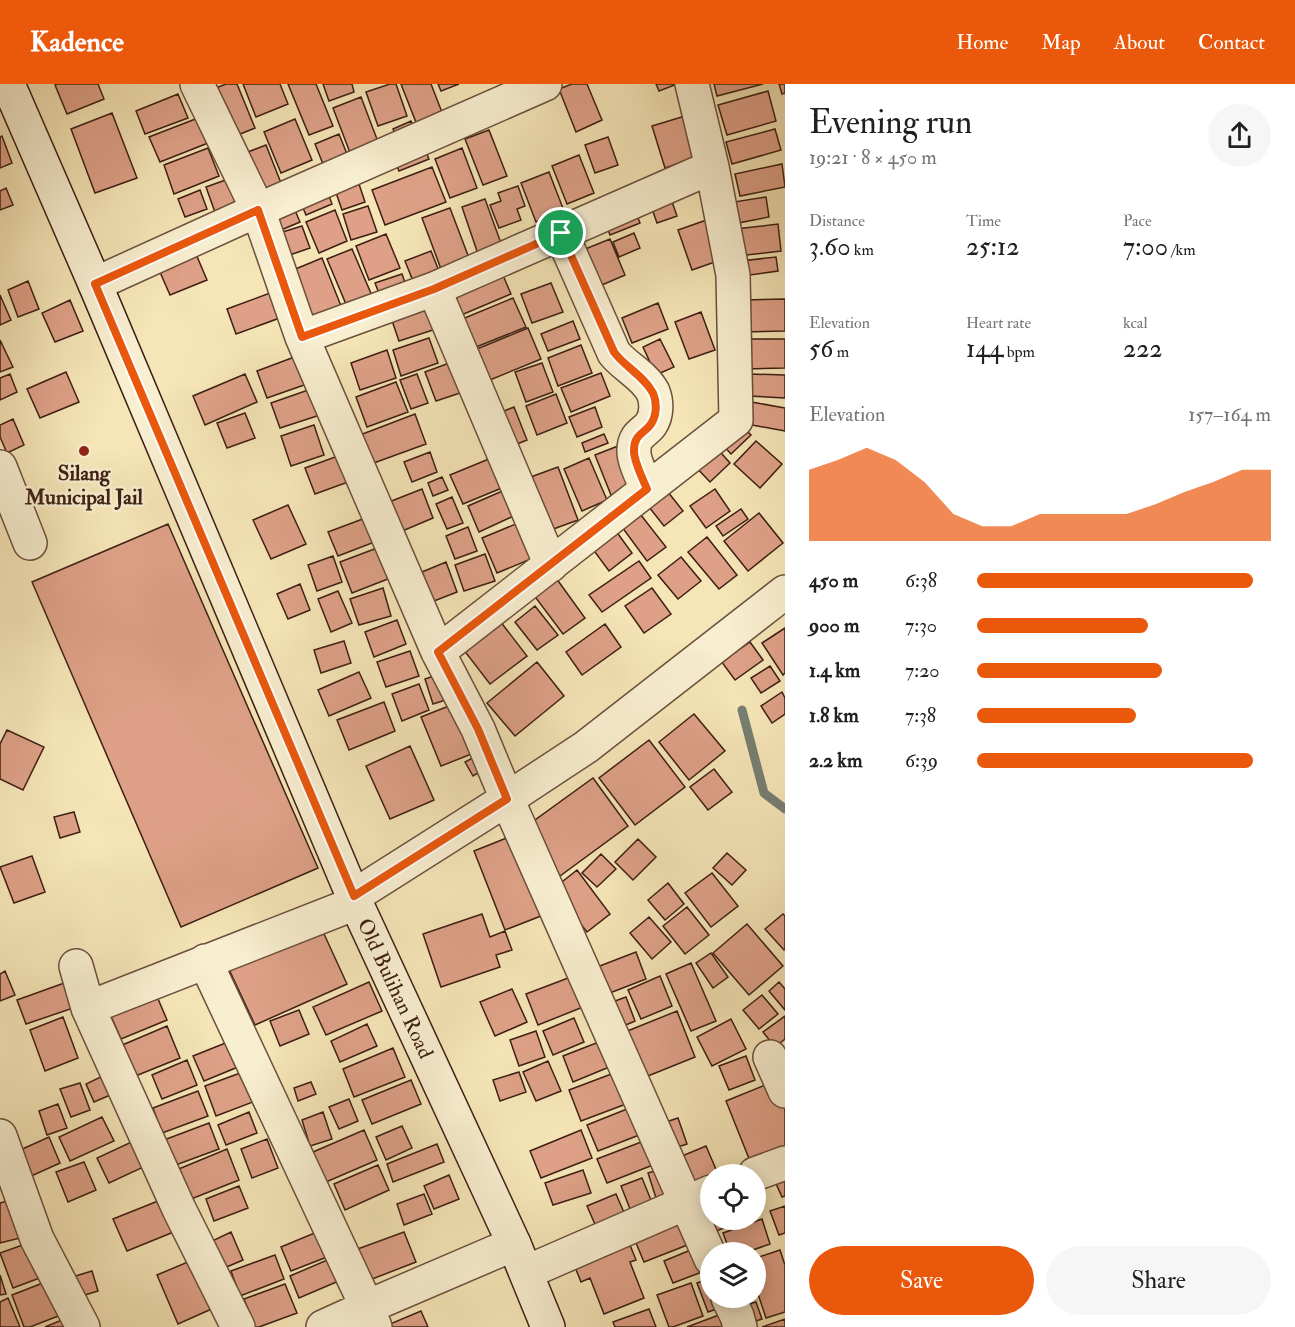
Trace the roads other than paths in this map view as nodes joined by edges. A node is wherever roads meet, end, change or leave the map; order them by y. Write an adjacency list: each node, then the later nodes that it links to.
1 (8, 84): 8 (street, Old Bulihan Road)
2 (545, 84): 6 (street)
3 (693, 84): 5 (street)
4 (203, 86): 6 (street)
5 (712, 167): 7 (street); 12 (street)
6 (258, 210): 8 (street); 10 (street)
7 (561, 233): 9 (street); 12 (street)
8 (95, 284): 18 (street, Old Bulihan Road)
9 (434, 289): 10 (street); 14 (street)
10 (302, 337): 16 (street)
11 (0, 467): 13 (street)
12 (647, 489): 14 (street)
13 (30, 543)
14 (551, 565): 16 (street)
15 (785, 592): 17 (street)
16 (438, 652): 17 (street)
17 (507, 799): 18 (street); 27 (street)
18 (355, 899): 19 (street); 29 (street, Old Bulihan Road)
19 (206, 961): 21 (street); 31 (street)
20 (76, 966): 21 (street)
21 (88, 1008): 33 (street)
22 (770, 1057): 23 (street)
23 (785, 1090)
24 (0, 1136): 32 (street)
25 (785, 1163): 26 (street)
26 (766, 1170)
27 (698, 1197): 28 (street); 29 (street)
28 (707, 1242)
29 (521, 1258): 31 (street); 35 (street, Old Bulihan Road)
30 (733, 1308): 36 (street)
31 (371, 1317): 34 (street)
32 (83, 1327)
33 (238, 1327)
34 (323, 1327)
35 (548, 1327)
36 (740, 1327)

